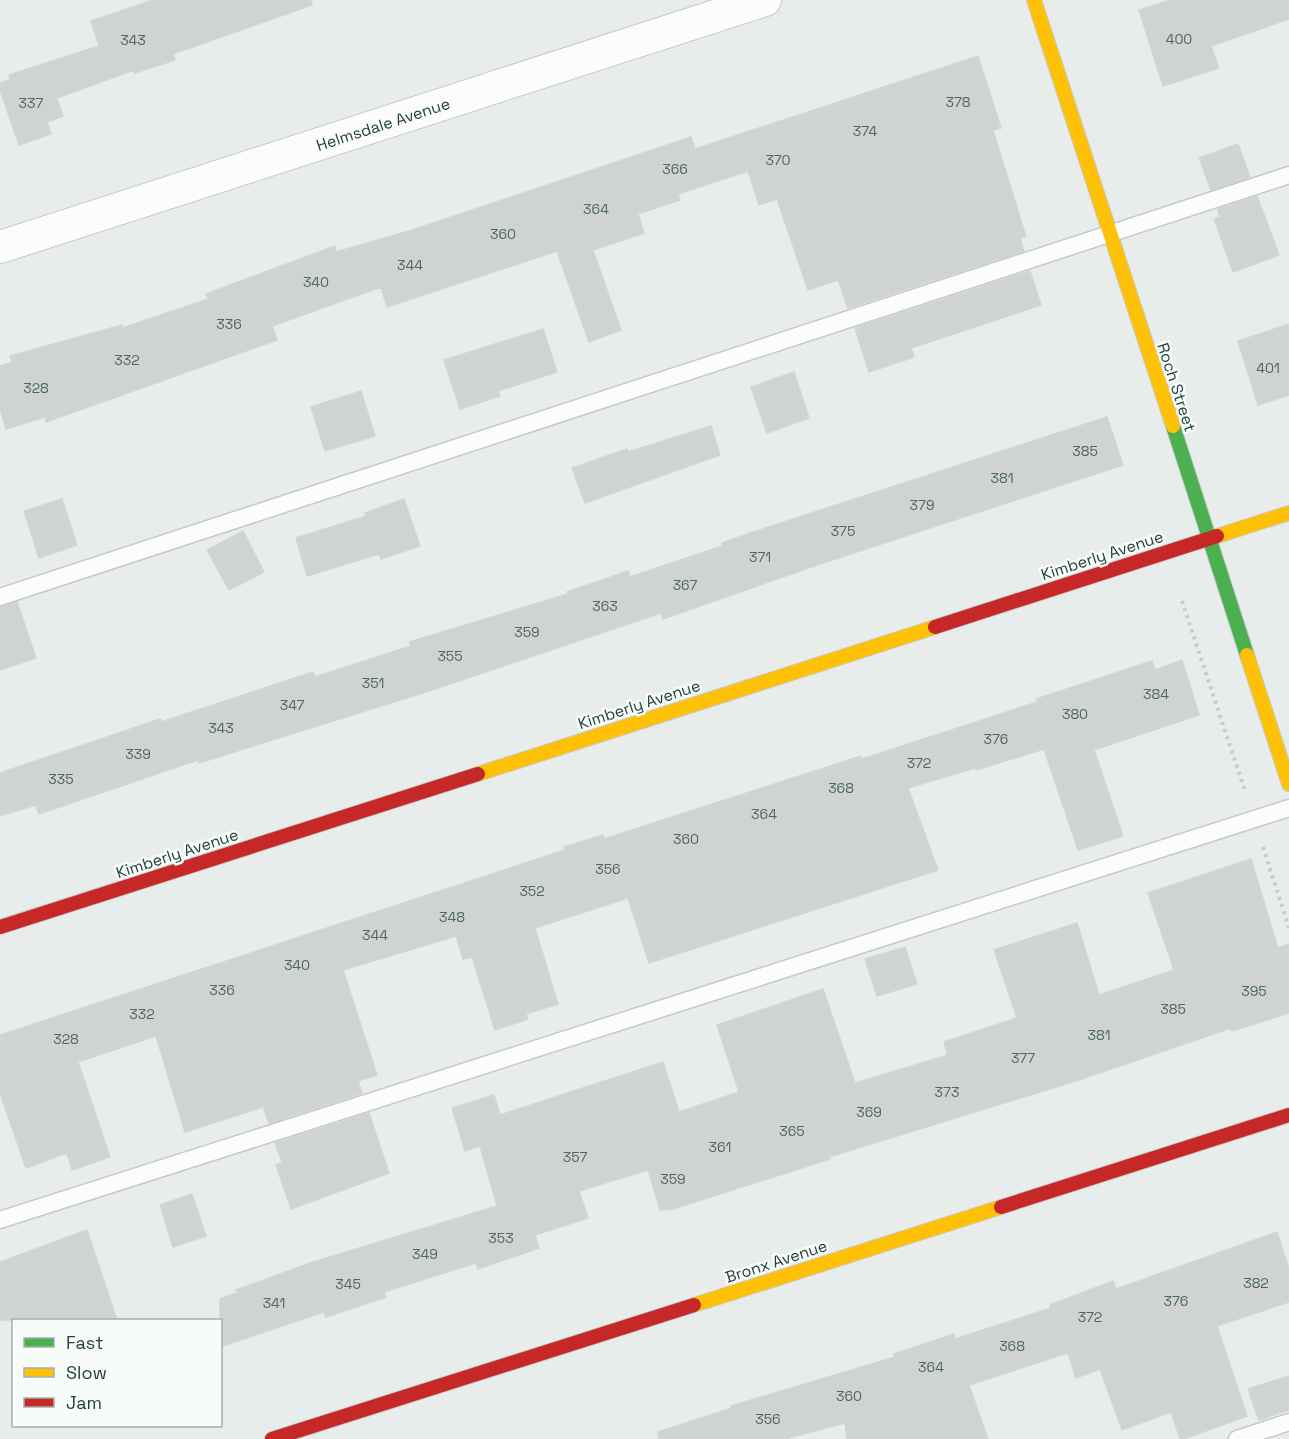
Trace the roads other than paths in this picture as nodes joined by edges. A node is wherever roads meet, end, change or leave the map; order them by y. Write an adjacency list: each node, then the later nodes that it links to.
1 (765, 0): 5 (street, Helmsdale Avenue)
2 (1034, 0): 4 (street, Roch Street)
3 (1289, 175): 4 (lane)
4 (1109, 233): 7 (street, Roch Street); 8 (lane)
5 (0, 247)
6 (1289, 513): 7 (street, Kimberly Avenue)
7 (1209, 538): 9 (street, Roch Street); 11 (street, Kimberly Avenue)
8 (0, 597)
9 (1289, 784)
10 (1289, 808): 13 (lane)
11 (0, 927)
12 (1289, 1115): 15 (street, Bronx Avenue)
13 (0, 1220)
14 (1289, 1422): 16 (lane)
15 (272, 1439)
16 (1237, 1439)

